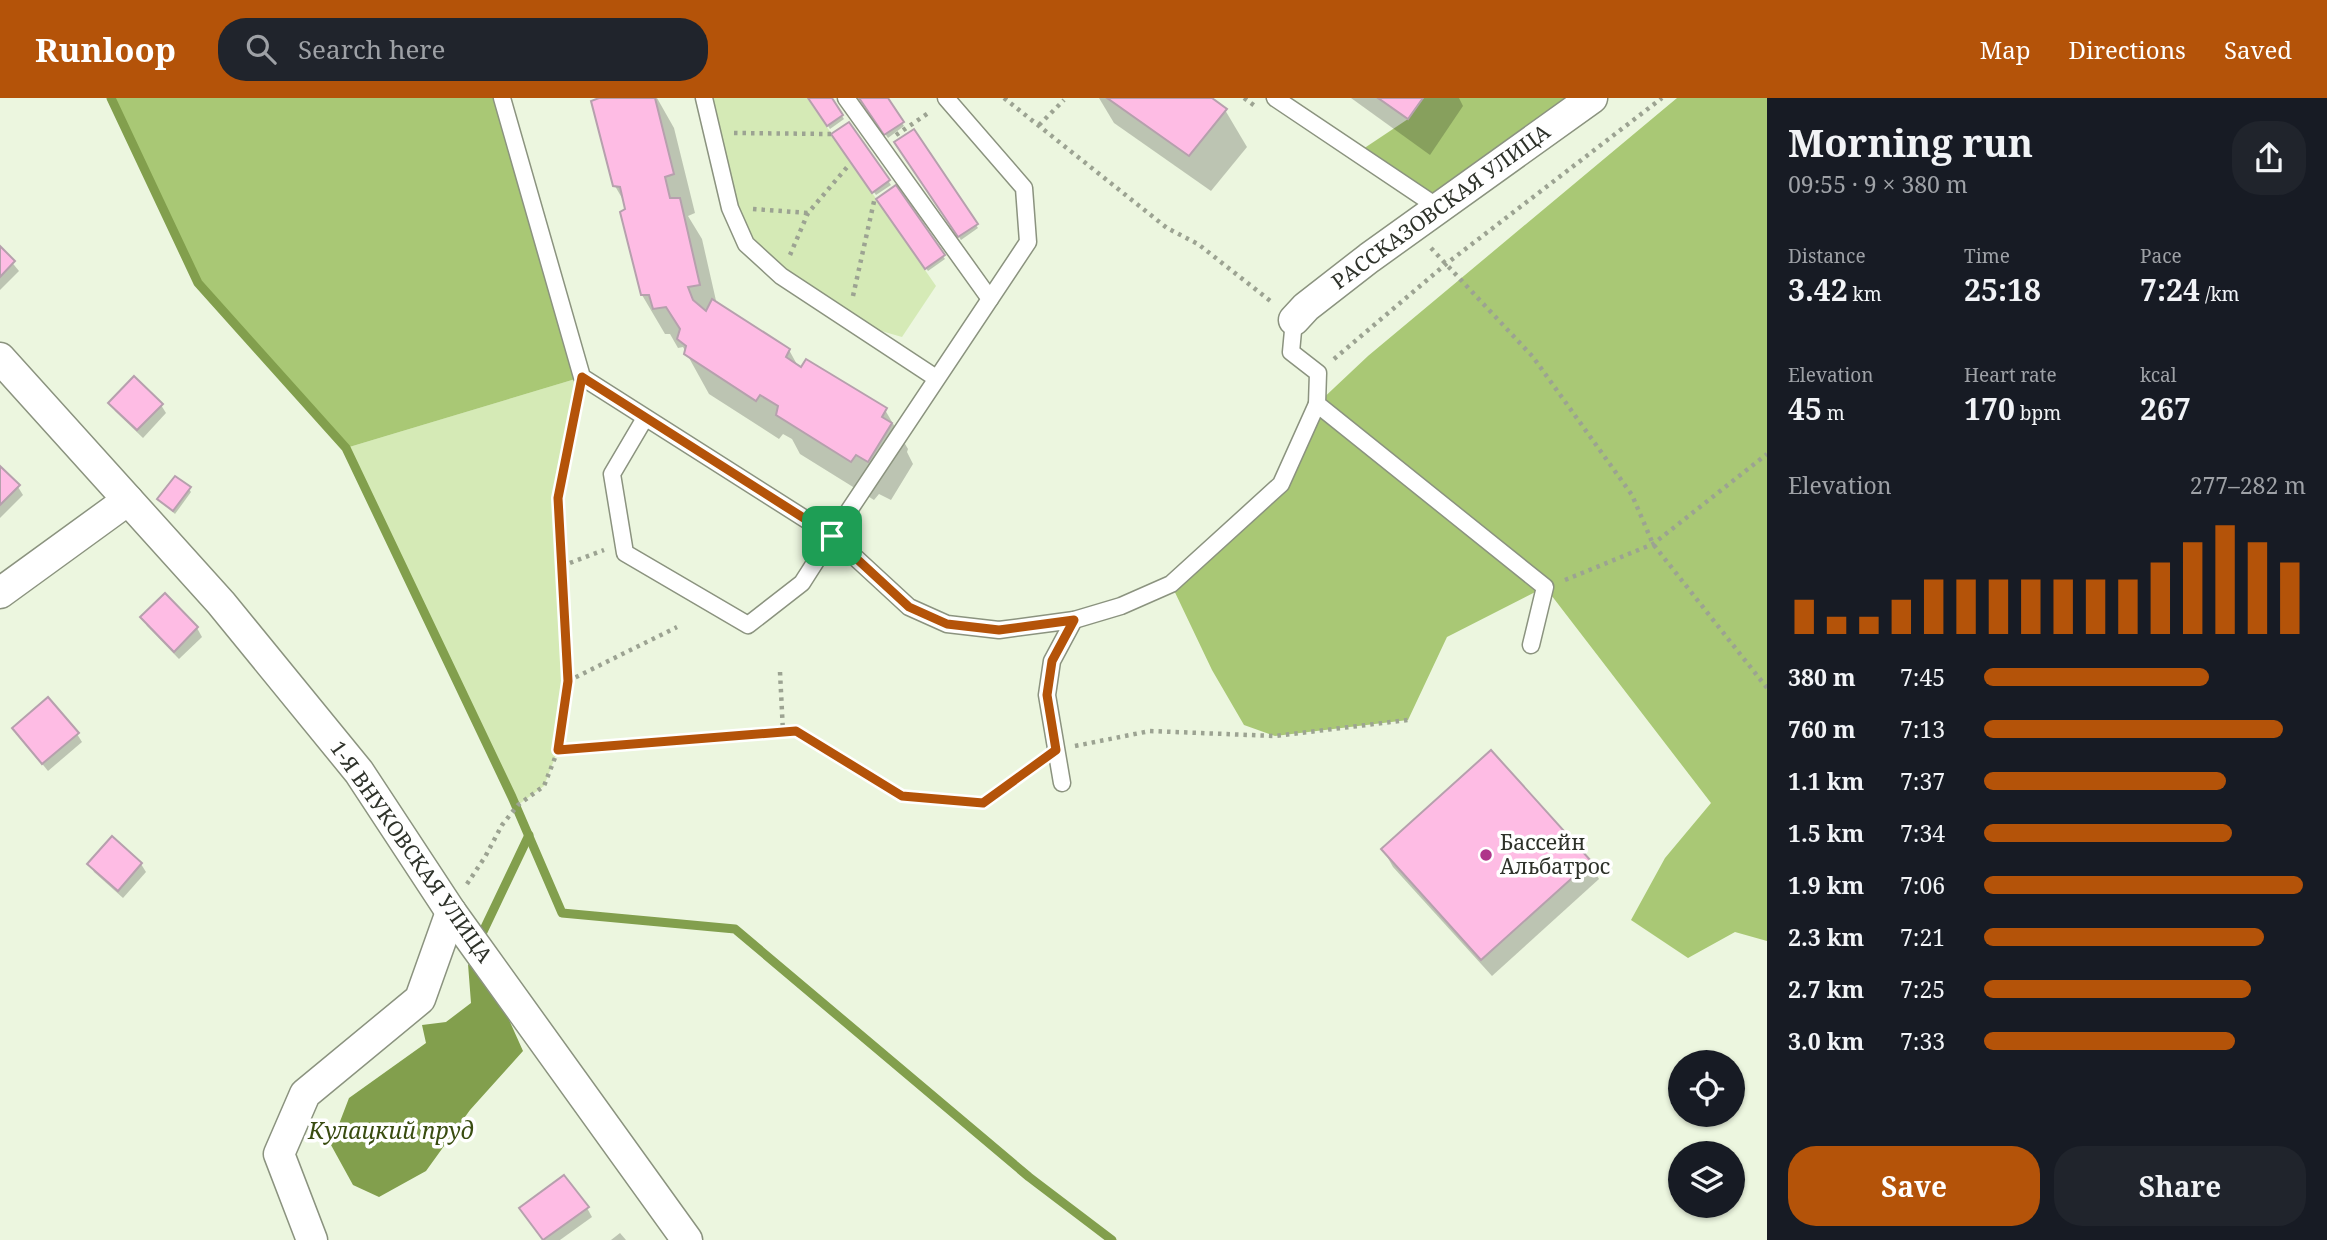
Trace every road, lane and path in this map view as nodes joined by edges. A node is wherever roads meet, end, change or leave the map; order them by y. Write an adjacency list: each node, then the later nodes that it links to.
1 (502, 98): 27 (lane)
2 (704, 98): 11 (lane)
3 (846, 98): 13 (lane)
4 (1004, 98): 10 (path)
5 (1275, 98): 17 (lane)
6 (1592, 98): 17 (street, РАССКАЗОВСКАЯ УЛИЦА)
7 (1662, 98): 20 (path)
8 (948, 100): 13 (path); 22 (lane)
9 (1064, 100): 10 (path)
10 (1039, 124): 23 (path)
11 (712, 132): 12 (path); 16 (lane)
12 (831, 134)
13 (880, 145): 22 (lane)
14 (848, 166): 18 (path)
15 (875, 197): 24 (path)
16 (730, 208): 18 (path); 21 (lane)
17 (1439, 208): 19 (street, РАССКАЗОВСКАЯ УЛИЦА)
18 (808, 212): 21 (path)
19 (1411, 228): 20 (path); 23 (street, РАССКАЗОВСКАЯ УЛИЦА)
20 (1446, 264): 26 (path); 34 (path)
21 (781, 276): 24 (lane)
22 (990, 299): 28 (lane)
23 (1288, 315): 26 (lane)
24 (847, 321): 28 (lane)
25 (0, 358): 32 (street, 1-Я ВНУКОВСКАЯ УЛИЦА)
26 (1318, 373): 29 (lane)
27 (582, 377): 30 (lane); 36 (path)
28 (936, 378): 33 (lane)
29 (1317, 404): 37 (lane); 39 (lane)
30 (645, 418): 33 (lane); 33 (lane)
31 (1767, 454): 34 (path)
32 (128, 500): 38 (street); 50 (street, 1-Я ВНУКОВСКАЯ УЛИЦА)
33 (832, 536): 39 (lane)
34 (1653, 544): 37 (path); 44 (path)
35 (605, 549): 36 (path)
36 (562, 566): 43 (path)
37 (1545, 587): 41 (lane)
38 (0, 593)
39 (1074, 620): 48 (lane)
40 (677, 627): 43 (path)
41 (1531, 645)
42 (780, 672): 46 (path)
43 (568, 681): 47 (path)
44 (1767, 688)
45 (1408, 720): 48 (path)
46 (783, 732): 47 (path); 48 (path)
47 (558, 750): 50 (path)
48 (1056, 750): 49 (lane)
49 (1062, 783)
50 (451, 912): 51 (street); 52 (street, 1-Я ВНУКОВСКАЯ УЛИЦА)
51 (312, 1240)
52 (687, 1240)

